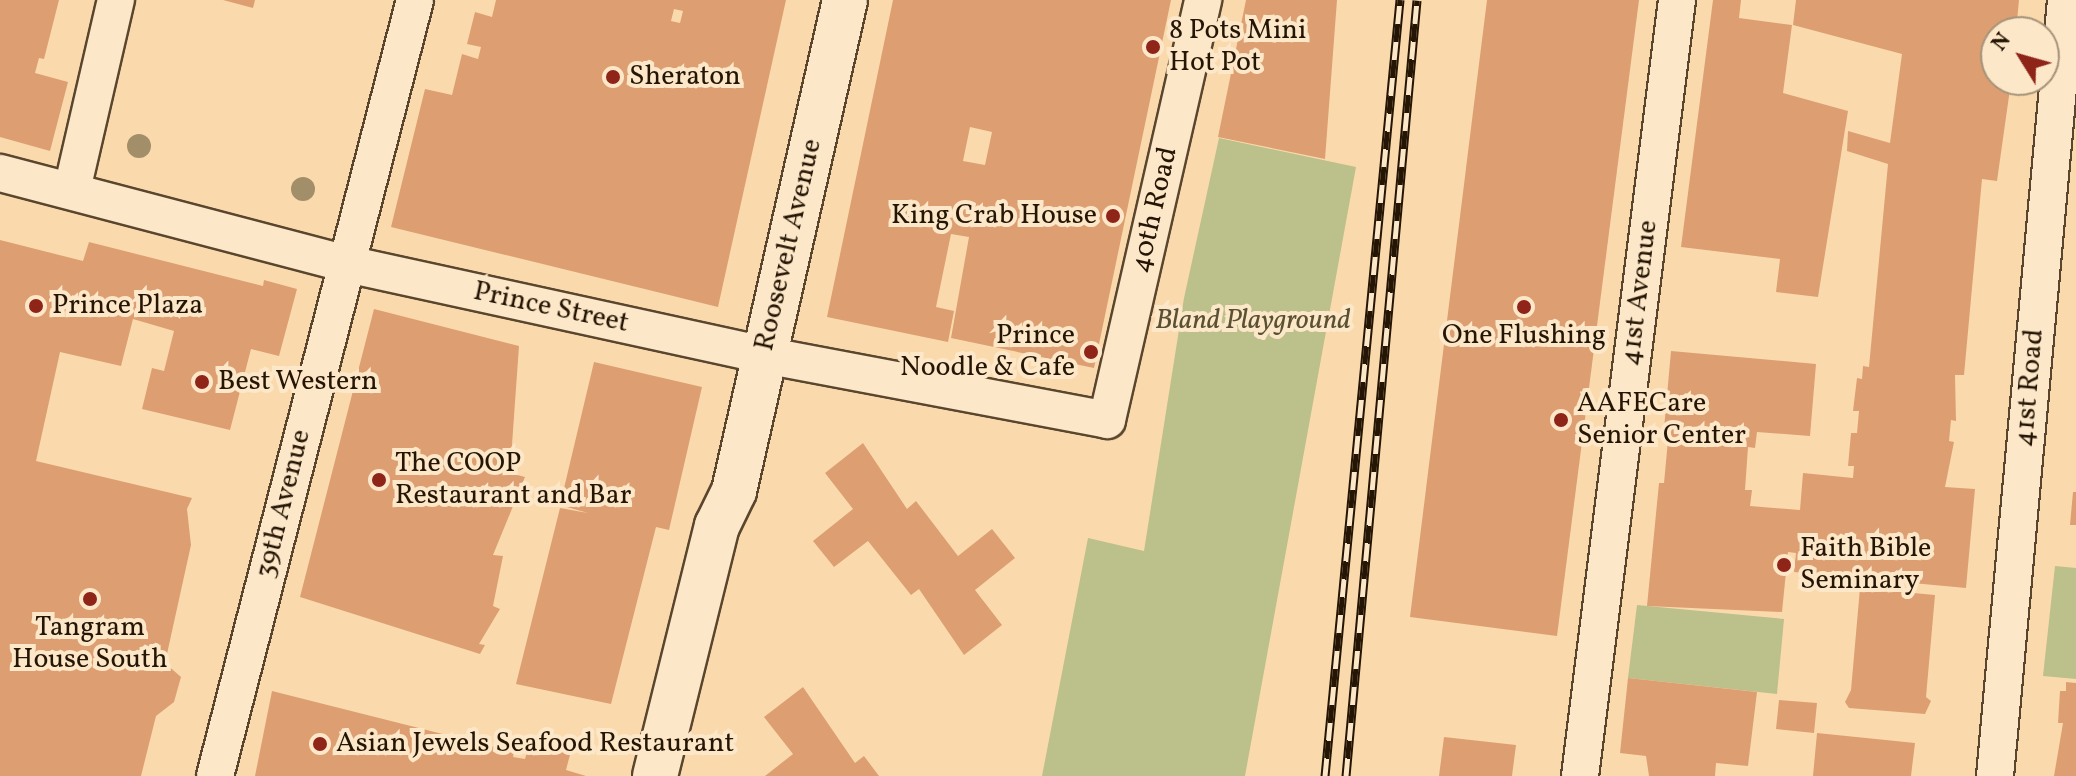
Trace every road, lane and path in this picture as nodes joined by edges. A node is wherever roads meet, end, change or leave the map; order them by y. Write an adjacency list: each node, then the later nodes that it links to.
1 (116, 0): 8 (street)
2 (415, 0): 9 (street, 39th Avenue)
3 (845, 0): 10 (main road, Roosevelt Avenue)
4 (1203, 0): 11 (street, 40th Road)
5 (1677, 0): 16 (street, 41st Avenue)
6 (2066, 0): 17 (street, 41st Road)
7 (0, 173): 8 (street, Prince Street)
8 (72, 190): 9 (street, Prince Street)
9 (347, 264): 10 (street, Prince Street); 13 (street, 39th Avenue)
10 (764, 355): 11 (street, Prince Street); 12 (main road, Roosevelt Avenue)
11 (1107, 420)
12 (734, 491): 14 (main road, Roosevelt Avenue); 15 (main road, Roosevelt Avenue)
13 (215, 776)
14 (655, 776)
15 (683, 776)
16 (1580, 776)
17 (1995, 776)

